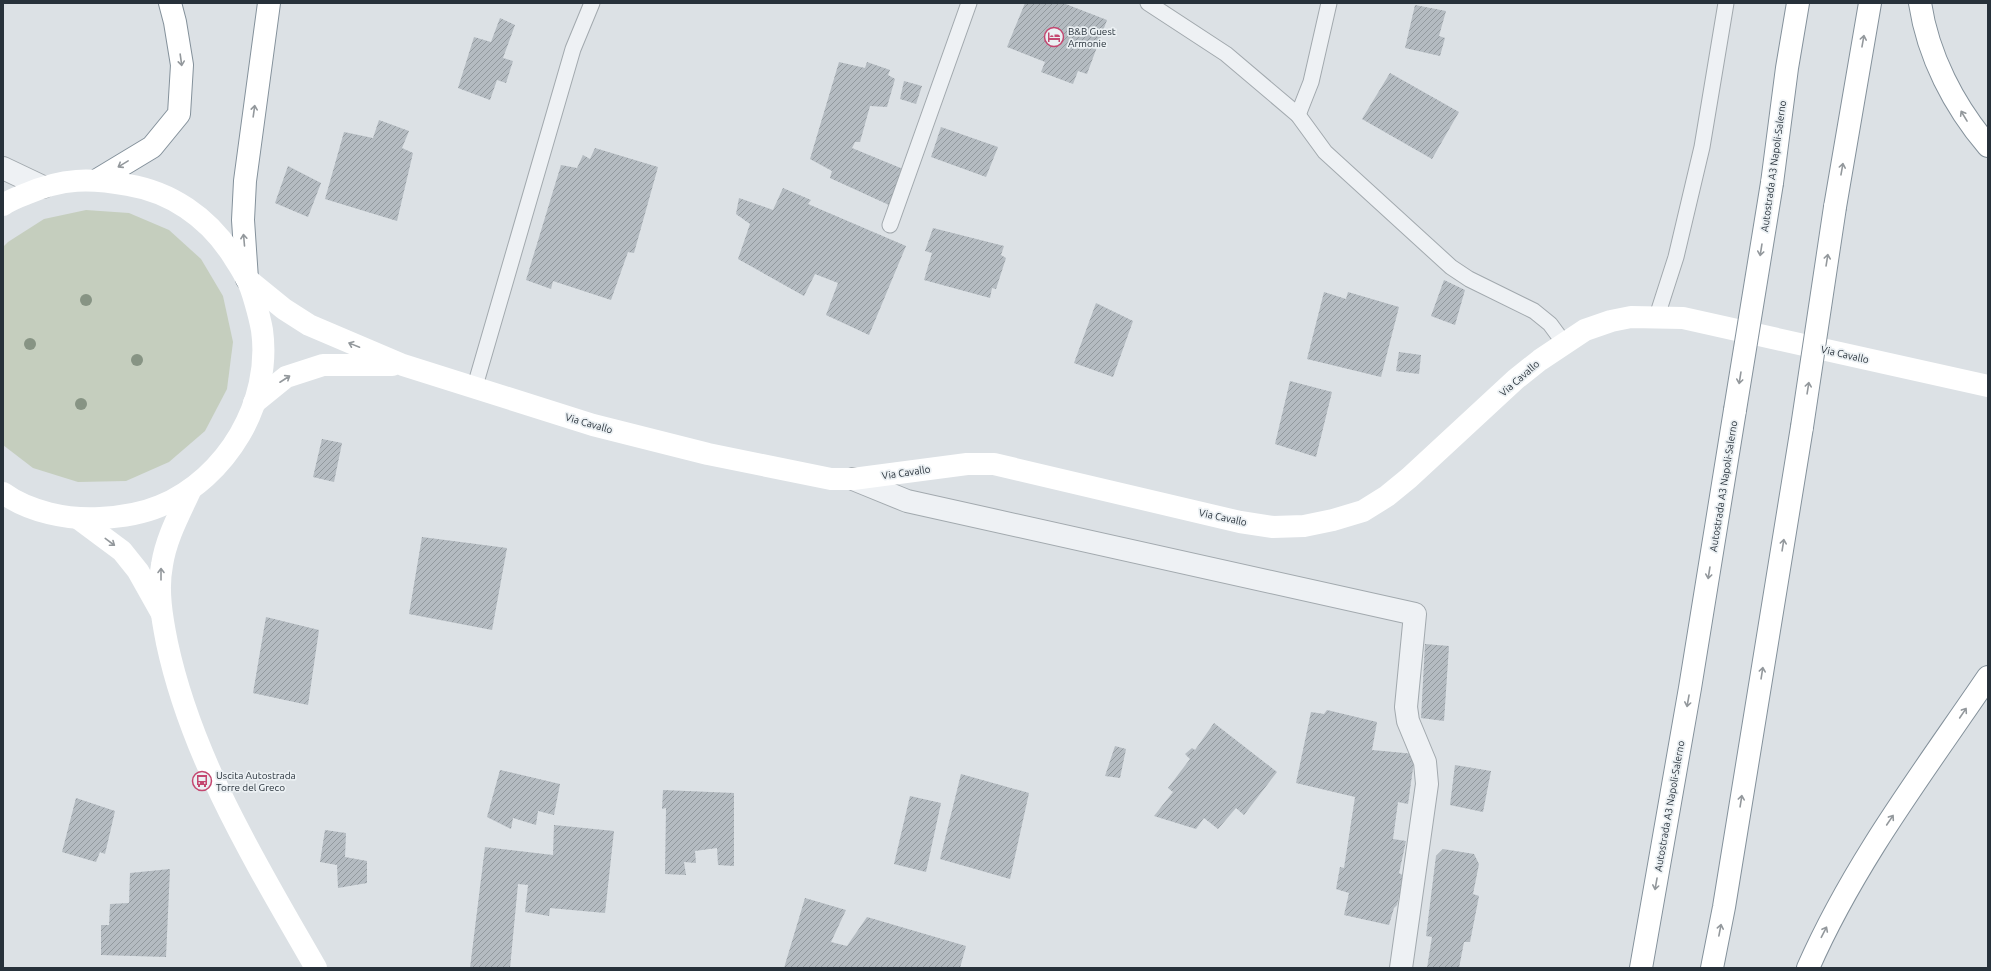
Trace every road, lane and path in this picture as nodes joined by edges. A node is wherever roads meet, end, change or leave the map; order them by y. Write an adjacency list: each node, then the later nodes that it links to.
1 (269, 3): 20 (main road, one-way to 1)
2 (592, 3): 24 (lane)
3 (969, 3): 19 (lane)
4 (1148, 3): 13 (lane)
5 (1330, 3): 13 (lane)
6 (1726, 3): 21 (lane)
7 (1789, 3): 12 (main road)
8 (1798, 3): 12 (main road, Autostrada A3 Napoli-Salerno)
9 (1870, 3): 36 (main road, one-way to 9, bridge)
10 (1920, 3): 14 (main road, one-way to 10)
11 (173, 9): 16 (main road, one-way to 16)
12 (1787, 68): 35 (main road, Autostrada A3 Napoli-Salerno, one-way to 35, bridge)
13 (1298, 115): 22 (lane)
14 (1988, 146)
15 (3, 168): 17 (street)
16 (99, 179): 17 (main road); 20 (main road)
17 (43, 187): 18 (main road)
18 (3, 205)
19 (890, 225)
20 (248, 279): 23 (main road, one-way to 20); 26 (main road)
21 (1657, 316): 22 (main road, Via Cavallo); 25 (main road, Via Cavallo)
22 (1564, 343): 27 (main road, Via Cavallo)
23 (404, 365): 24 (main road, Via Cavallo); 26 (main road, one-way to 23)
24 (475, 386): 27 (main road, Via Cavallo)
25 (1988, 386)
26 (254, 403): 28 (main road)
27 (853, 480): 34 (street)
28 (191, 489): 30 (main road); 31 (main road, one-way to 28)
29 (3, 493): 30 (main road)
30 (79, 519): 31 (main road, one-way to 31)
31 (161, 613): 33 (main road)
32 (1988, 677): 37 (main road, one-way to 32)
33 (316, 968)
34 (1401, 968)
35 (1641, 968)
36 (1712, 968)
37 (1808, 968)

